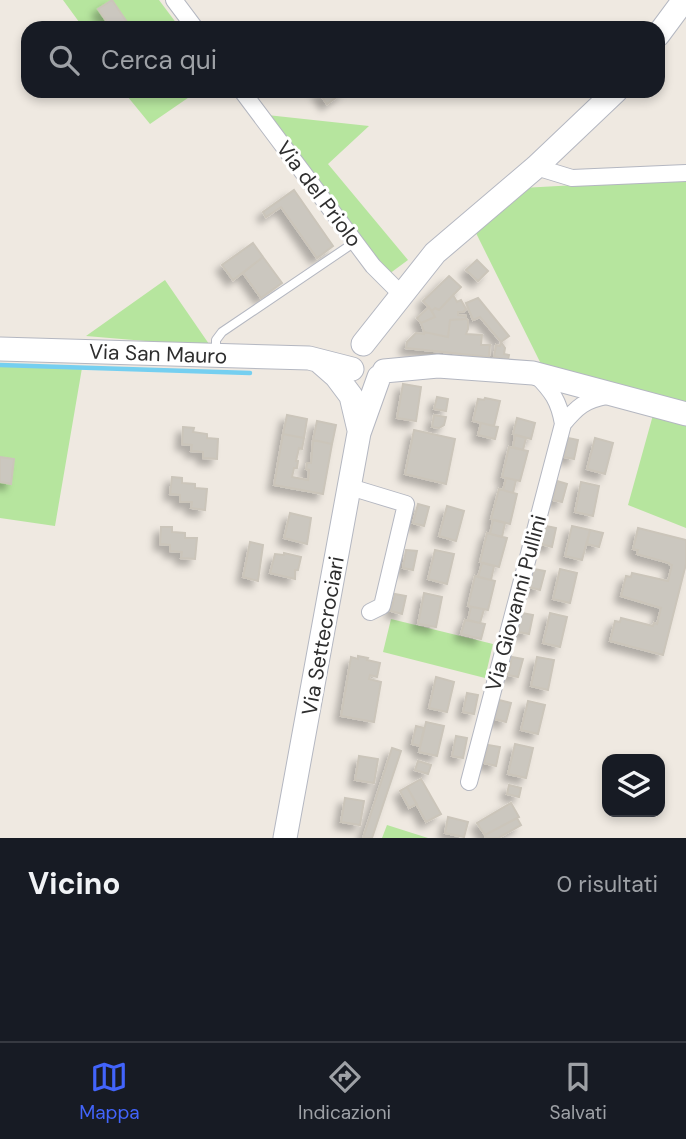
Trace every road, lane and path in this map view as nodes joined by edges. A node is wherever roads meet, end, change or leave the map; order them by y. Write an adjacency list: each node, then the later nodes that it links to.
1 (174, 0): 3 (street)
2 (684, 0): 4 (main road)
3 (190, 21)
4 (665, 26)
5 (247, 98): 9 (street, Via del Priolo)
6 (608, 98): 7 (main road, Via Settecrociari)
7 (536, 167): 8 (street); 10 (main road, Via Settecrociari)
8 (686, 173)
9 (355, 242): 10 (street, Via del Priolo); 12 (lane)
10 (397, 301): 14 (main road, Via Settecrociari)
11 (0, 349): 12 (main road, Via San Mauro)
12 (216, 356): 13 (main road, Via San Mauro)
13 (316, 359): 14 (main road, Via San Mauro); 20 (main road)
14 (369, 362): 15 (main road, Via San Mauro); 20 (main road, Via Settecrociari)
15 (533, 373): 16 (main road, Via San Mauro); 18 (street)
16 (573, 383): 17 (main road, Via San Mauro); 18 (street, Via Giovanni Pullini)
17 (617, 395): 18 (street); 19 (main road, Via San Mauro)
18 (565, 414): 23 (street, Via Giovanni Pullini)
19 (686, 414)
20 (359, 433): 21 (main road, Via Settecrociari)
21 (350, 487): 22 (street); 24 (main road, Via Settecrociari)
22 (370, 612)
23 (470, 782)
24 (285, 838)

